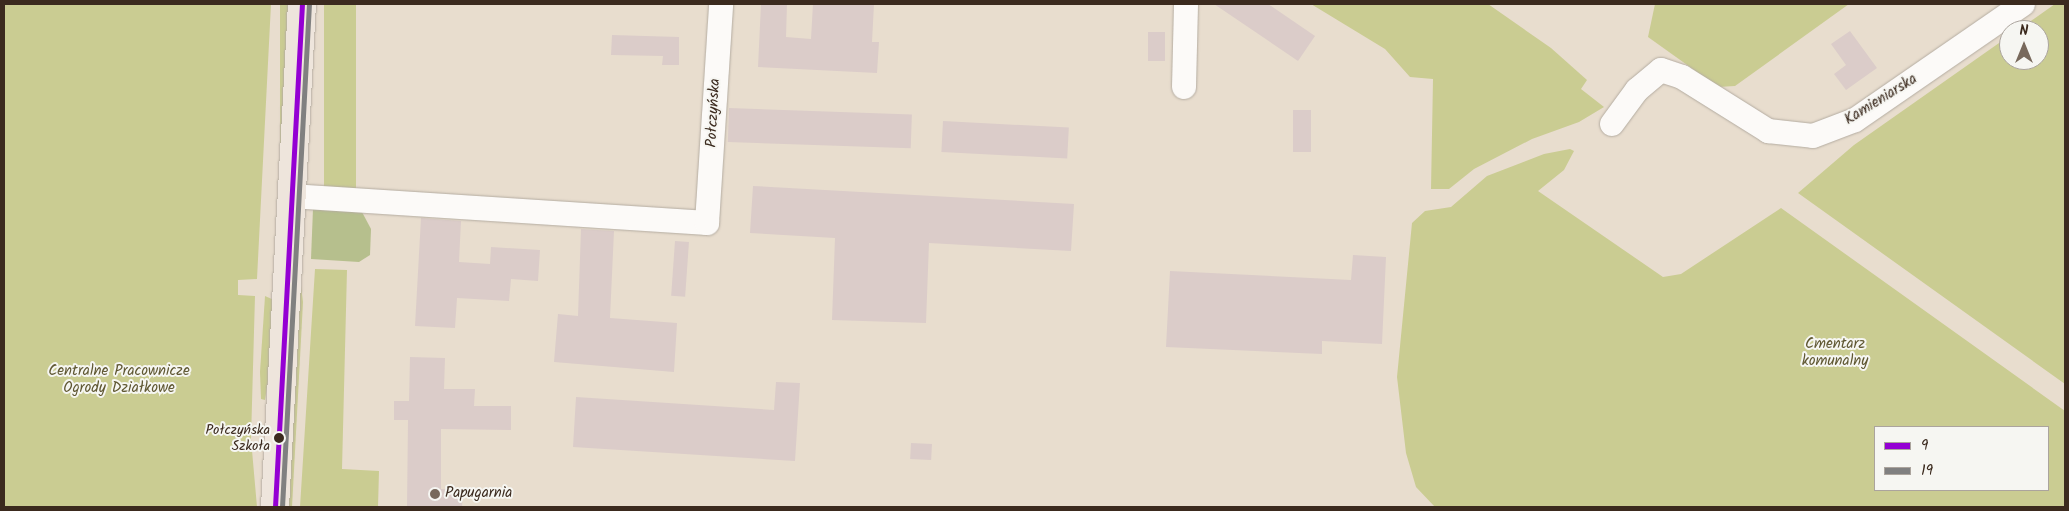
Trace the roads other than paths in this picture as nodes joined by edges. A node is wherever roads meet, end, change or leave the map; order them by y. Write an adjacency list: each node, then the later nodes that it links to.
1 (302, 4): 7 (main road)
2 (721, 4): 7 (street, Połczyńska)
3 (1186, 4): 5 (street)
4 (2023, 4): 6 (street, Kamieniarska)
5 (1184, 87)
6 (1612, 124)
7 (291, 196): 8 (main road)
8 (275, 507)

